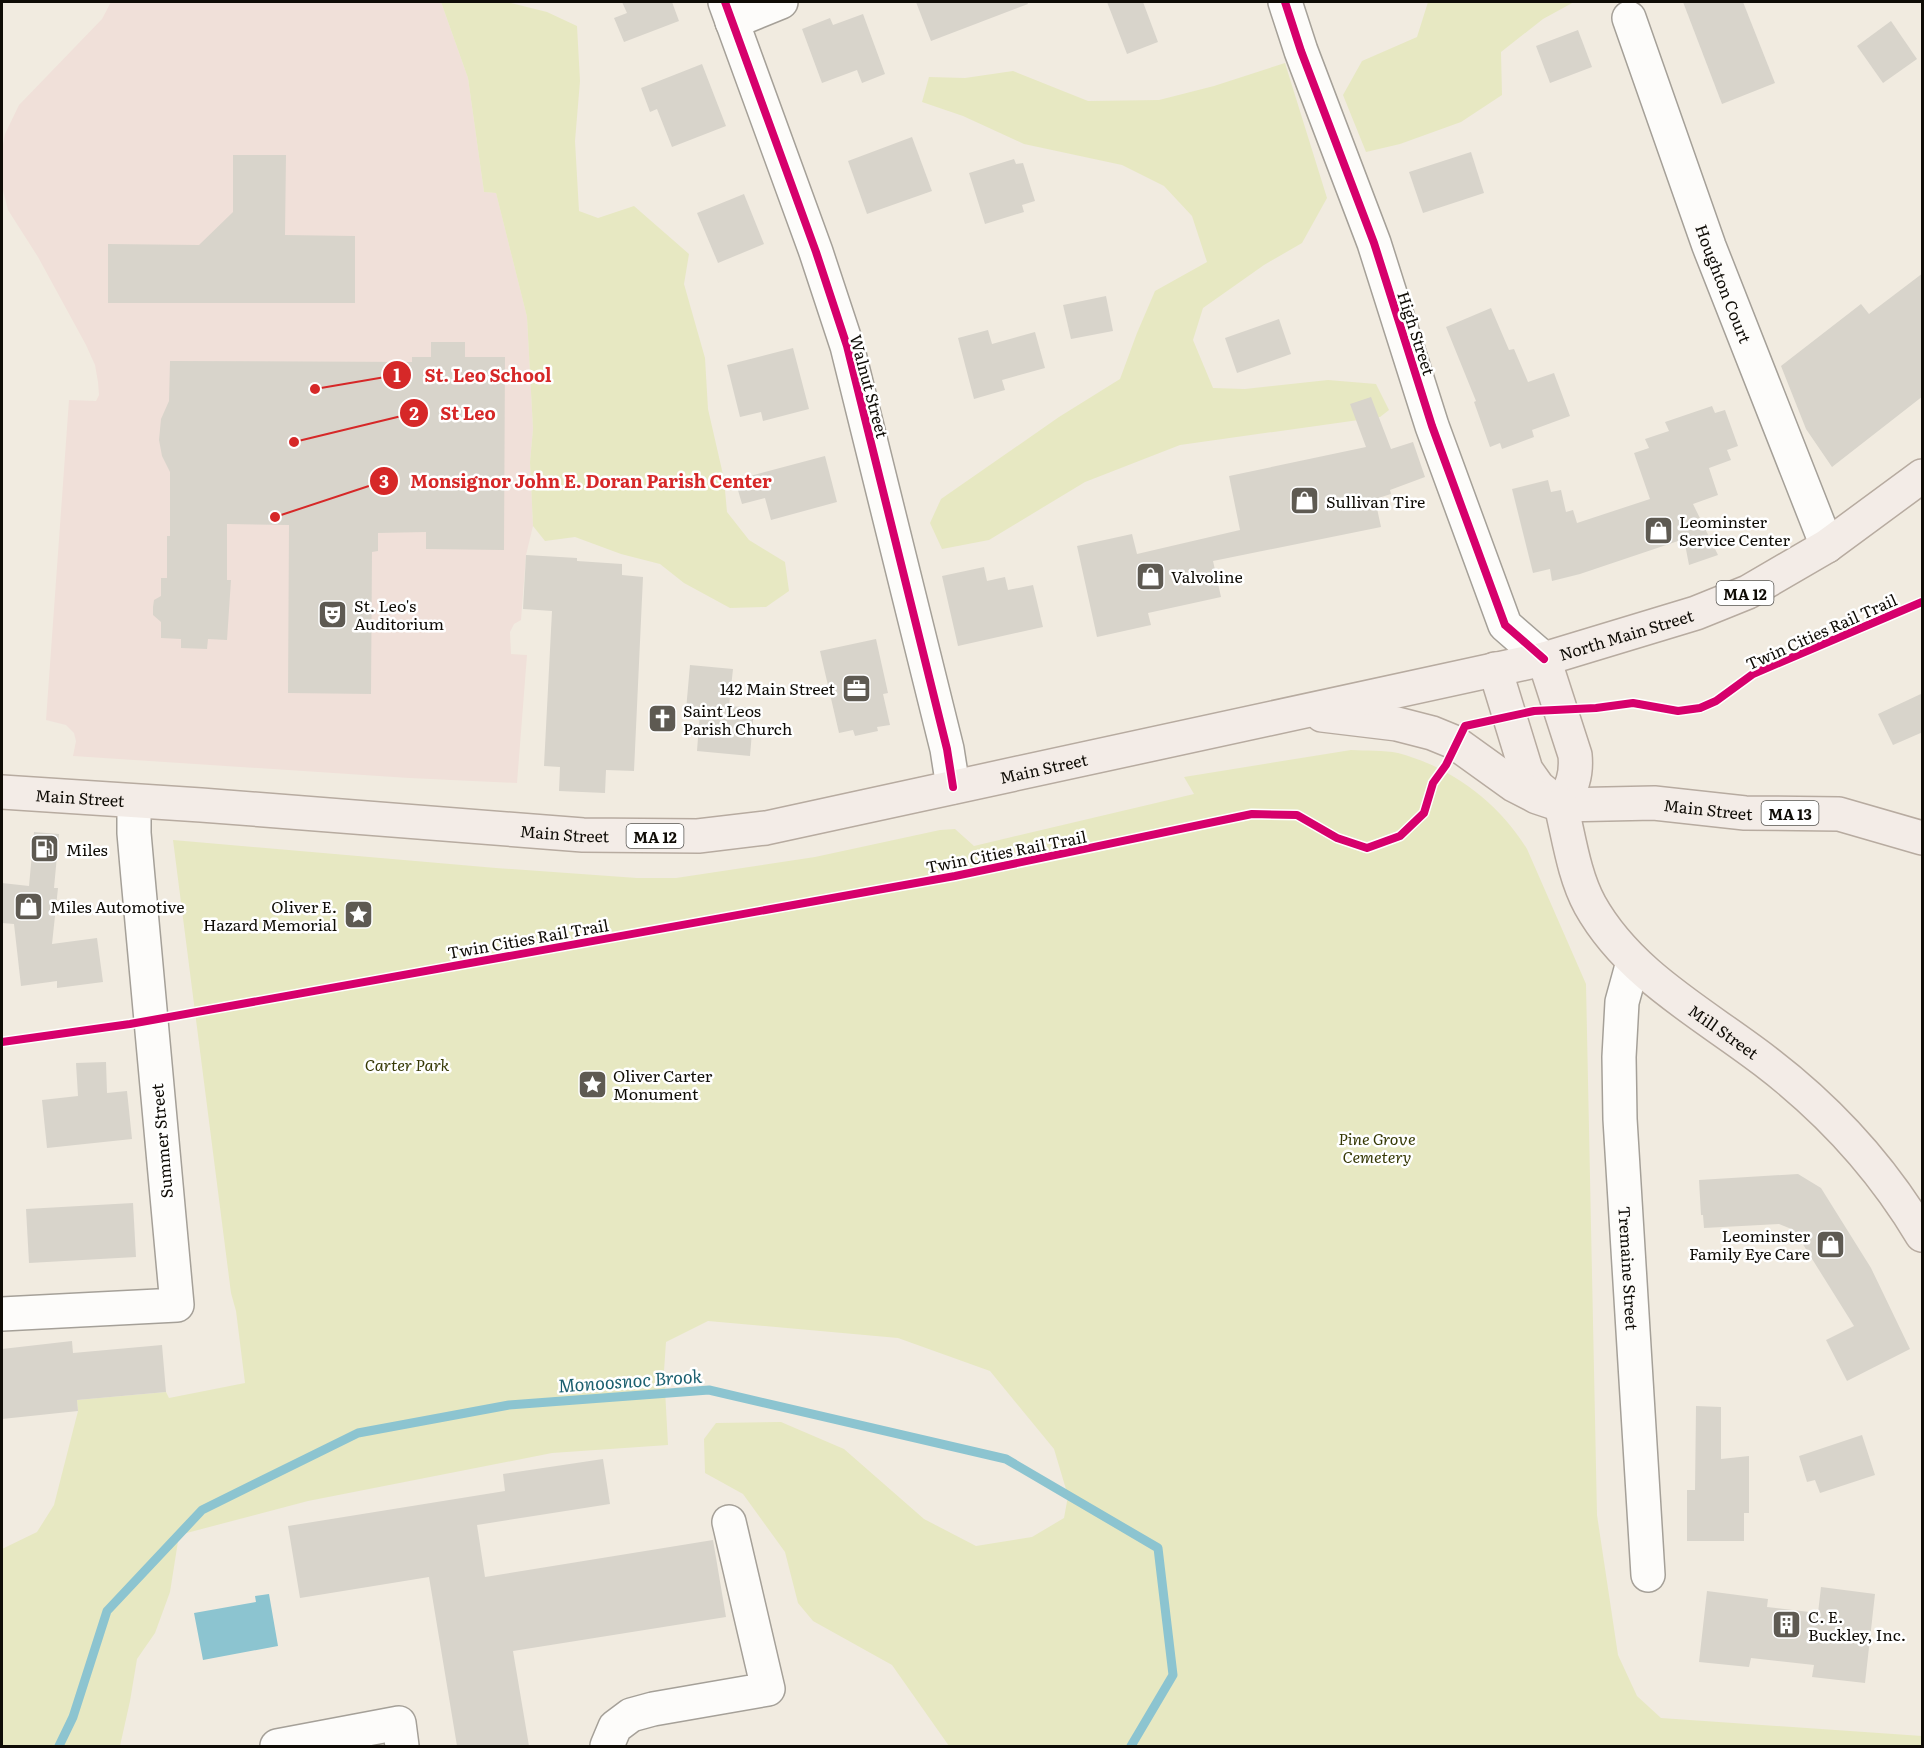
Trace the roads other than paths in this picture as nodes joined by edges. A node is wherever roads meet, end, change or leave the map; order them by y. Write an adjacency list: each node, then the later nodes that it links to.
1 (781, 2): 3 (street)
2 (1285, 2): 7 (street, High Street)
3 (729, 12): 11 (street, Walnut Street)
4 (1629, 18): 6 (street, Houghton Court)
5 (1923, 476): 6 (main road, North Main Street / MA 12)
6 (1827, 546): 8 (main road, North Main Street / MA 12)
7 (1505, 625): 8 (street, High Street); 9 (street)
8 (1544, 659): 9 (main road, North Main Street / MA 12); 14 (main road)
9 (1495, 669): 10 (main road, North Main Street / MA 12); 14 (main road)
10 (1297, 712): 11 (main road, Main Street / MA 12); 14 (main road)
11 (953, 787): 13 (main road, Main Street / MA 12)
12 (2, 792): 13 (main road, Main Street / MA 12)
13 (134, 802): 18 (street, Summer Street)
14 (1561, 805): 15 (main road, Main Street / MA 13); 16 (main road, Mill Street)
15 (1923, 838)
16 (1633, 962): 17 (main road, Mill Street); 20 (street, Tremaine Street)
17 (1923, 1235)
18 (2, 1314)
19 (729, 1522): 23 (street)
20 (1647, 1575)
21 (277, 1746): 22 (street)
22 (402, 1746)
23 (607, 1746)

